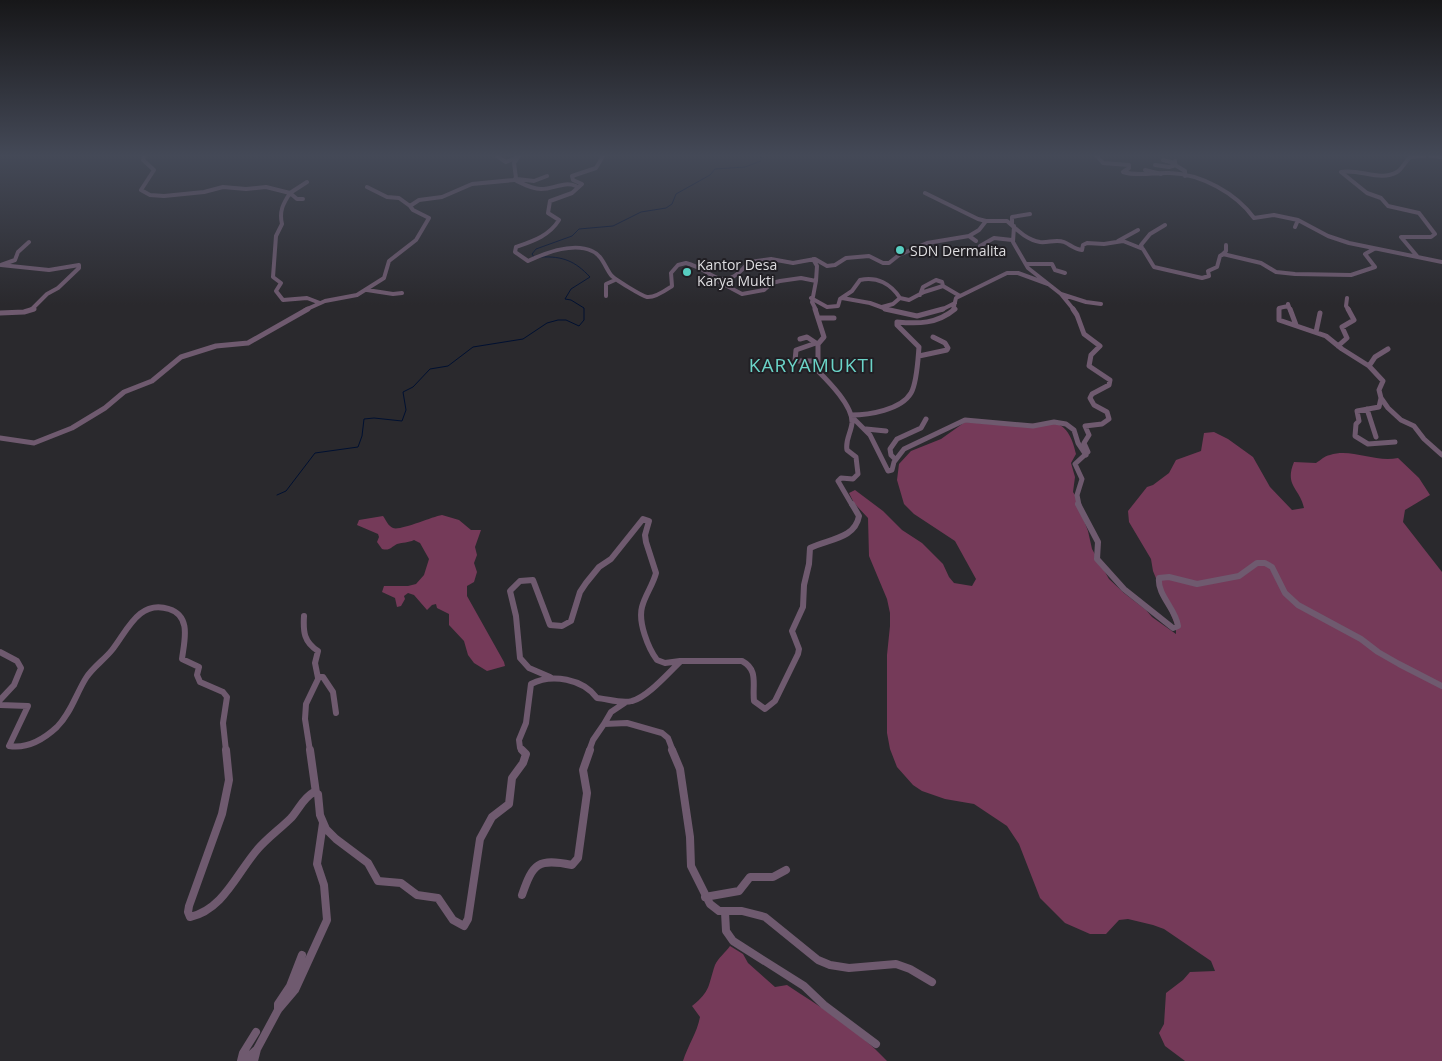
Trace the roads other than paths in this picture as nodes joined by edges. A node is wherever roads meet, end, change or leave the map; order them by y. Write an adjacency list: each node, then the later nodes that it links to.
1 (282, 206): 44 (street)
2 (410, 206): 34 (street)
3 (549, 206): 30 (street)
4 (951, 206): 9 (street)
5 (1243, 206): 8 (street)
6 (1388, 206): 24 (street)
7 (1030, 214): 10 (street)
8 (1298, 220): 12 (street); 22 (street)
9 (986, 221): 10 (street); 14 (street)
10 (1013, 225): 15 (street); 17 (street)
11 (1165, 226): 21 (street)
12 (1295, 227)
13 (1138, 230): 17 (street)
14 (969, 236): 16 (street); 25 (street)
15 (1012, 240): 20 (street); 27 (street)
16 (976, 241)
17 (1117, 241): 21 (street)
18 (30, 242): 48 (street)
19 (1226, 245): 23 (street)
20 (980, 246)
21 (1142, 248): 23 (street)
22 (1374, 249): 23 (street); 24 (street)
23 (1222, 255)
24 (1417, 256): 26 (street)
25 (813, 259): 29 (street); 31 (street)
26 (1442, 262)
27 (1026, 264): 28 (street); 32 (street)
28 (1065, 273)
29 (710, 277): 30 (street); 31 (street)
30 (614, 280): 38 (street)
31 (816, 281): 40 (street)
32 (1051, 285): 36 (street); 39 (street)
33 (943, 286): 37 (street); 37 (street); 39 (street)
34 (363, 291): 35 (street); 44 (street)
35 (402, 293)
36 (1061, 294): 46 (street); 71 (street)
37 (920, 295): 42 (street)
38 (606, 296)
39 (960, 296): 45 (street)
40 (812, 298): 41 (street); 50 (street)
41 (842, 298): 42 (street); 47 (street)
42 (900, 298): 47 (street)
43 (1347, 298): 57 (street)
44 (320, 303): 69 (street)
45 (955, 303): 47 (street); 59 (street)
46 (1101, 304)
47 (882, 307)
48 (0, 313)
49 (1320, 313): 53 (street)
50 (818, 318): 51 (street); 56 (street)
51 (834, 318)
52 (1296, 325): 52 (street); 53 (street)
53 (1316, 332): 57 (street)
54 (932, 337): 59 (street)
55 (800, 339): 56 (street)
56 (817, 343): 60 (street); 60 (street)
57 (1338, 346): 61 (street)
58 (1388, 349): 61 (street)
59 (919, 356): 64 (street)
60 (817, 361): 64 (street)
61 (1369, 366): 62 (street)
62 (1381, 398): 63 (street); 72 (street)
63 (1367, 409): 68 (street); 70 (street)
64 (851, 416): 66 (street); 76 (street)
65 (926, 419): 73 (street)
66 (866, 429): 67 (street); 73 (street)
67 (886, 431)
68 (1376, 437)
69 (0, 438)
70 (1395, 442)
71 (1086, 455): 73 (street); 79 (street)
72 (1442, 455)
73 (894, 458)
74 (304, 616): 77 (street)
75 (1, 654): 80 (street)
76 (681, 661): 78 (street); 81 (street)
77 (318, 678): 83 (street); 85 (street)
78 (561, 680): 81 (street); 86 (street)
79 (1442, 686)
80 (0, 700)
81 (626, 702): 84 (street)
82 (0, 705): 85 (street)
83 (336, 713)
84 (604, 724): 88 (street); 89 (street)
85 (316, 793): 86 (street)
86 (323, 823): 93 (street)
87 (786, 870): 89 (street)
88 (522, 895)
89 (705, 897): 90 (street)
90 (725, 912): 92 (street); 95 (street)
91 (302, 955): 93 (street)
92 (932, 982)
93 (278, 1010): 96 (street)
94 (256, 1032): 97 (street)
95 (876, 1044)
96 (257, 1049): 97 (street); 98 (street)
97 (243, 1061)
98 (254, 1061)

